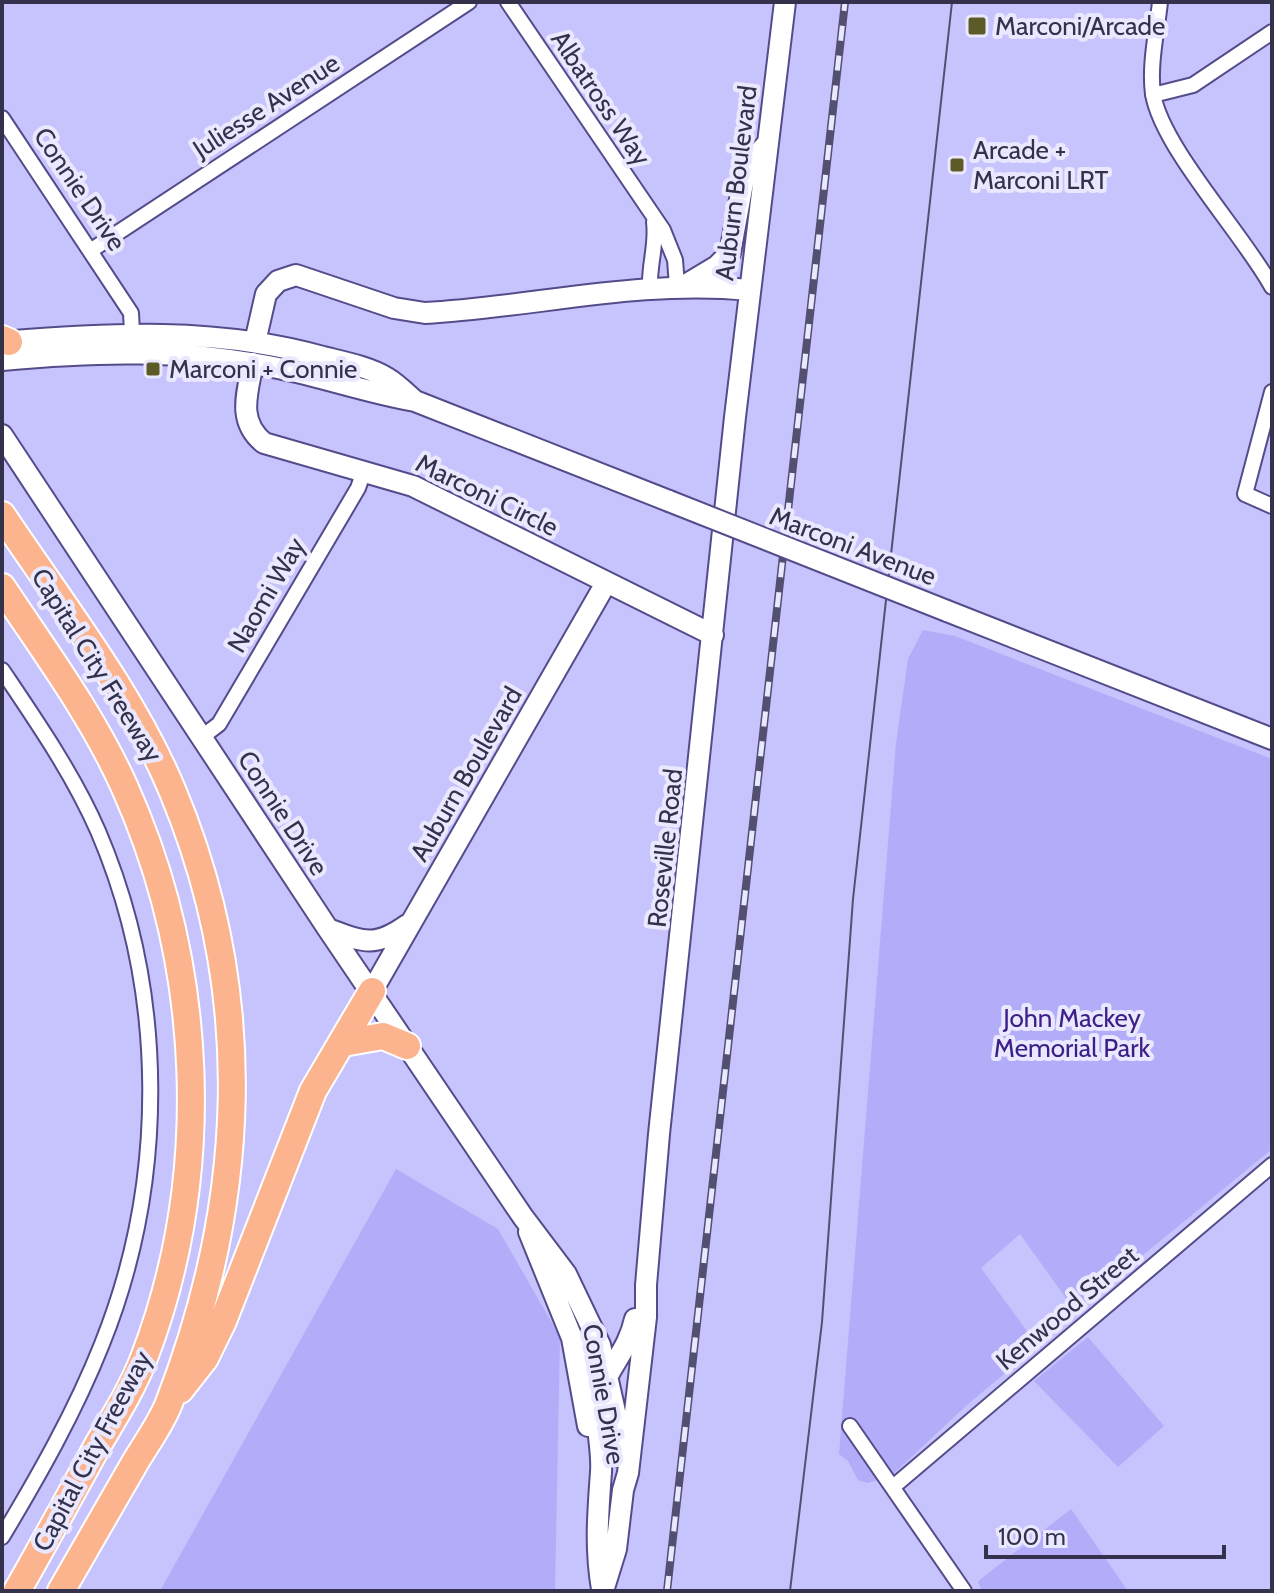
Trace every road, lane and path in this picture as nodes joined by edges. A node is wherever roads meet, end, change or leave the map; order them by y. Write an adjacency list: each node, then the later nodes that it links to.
1 (469, 2): 10 (street, Juliesse Avenue)
2 (508, 2): 9 (street, Albatross Way)
3 (785, 2): 8 (main road, Auburn Boulevard)
4 (1160, 2): 6 (street)
5 (1272, 32): 6 (street)
6 (1153, 95): 13 (street)
7 (2, 118): 10 (street, Connie Drive)
8 (766, 145): 11 (main road); 14 (main road, Auburn Boulevard)
9 (654, 221): 11 (street, Albatross Way); 12 (street)
10 (90, 251): 15 (street, Connie Drive)
11 (682, 286): 12 (main road); 14 (main road)
12 (650, 287): 16 (main road)
13 (1272, 287)
14 (749, 290): 21 (main road, Auburn Boulevard)
15 (132, 332): 16 (main road, Marconi Avenue); 17 (main road, Marconi Avenue)
16 (255, 342): 20 (main road, Marconi Avenue)
17 (6, 352): 18 (main road, Marconi Avenue)
18 (253, 363): 20 (main road, Marconi Avenue); 23 (main road, Marconi Circle)
19 (1272, 392): 24 (street)
20 (415, 401): 31 (main road, Marconi Avenue, bridge)
21 (735, 417): 28 (main road, Roseville Road)
22 (2, 435): 30 (main road, Connie Drive)
23 (364, 471): 26 (main road, Marconi Circle); 30 (street, Naomi Way)
24 (1272, 506)
25 (2, 515): 41 (highway, Capital City Freeway)
26 (606, 583): 28 (main road, Marconi Circle); 32 (main road, Auburn Boulevard)
27 (2, 587): 47 (highway, Capital City Freeway)
28 (713, 635): 39 (main road, Roseville Road)
29 (2, 670): 46 (street)
30 (202, 737): 33 (main road, Connie Drive)
31 (1272, 739)
32 (410, 923): 33 (main road); 34 (main road, Auburn Boulevard)
33 (328, 929): 34 (main road, Connie Drive)
34 (372, 991): 35 (highway); 36 (main road, Connie Drive)
35 (343, 1043): 36 (highway); 41 (highway)
36 (407, 1046): 38 (main road, Connie Drive)
37 (1271, 1167): 43 (street, Kenwood Street)
38 (523, 1217): 40 (main road, Connie Drive); 45 (main road, Connie Drive)
39 (646, 1285): 40 (main road, Roseville Road); 44 (main road, Roseville Road)
40 (608, 1378): 44 (main road, Connie Drive); 45 (main road, Roseville Road)
41 (168, 1406): 48 (highway, Capital City Freeway)
42 (850, 1426): 43 (street)
43 (893, 1487): 50 (street)
44 (623, 1490): 49 (main road, Roseville Road)
45 (598, 1491): 49 (main road, Roseville Road)
46 (2, 1537)
47 (17, 1591)
48 (61, 1591)
49 (603, 1591)
50 (964, 1591)

